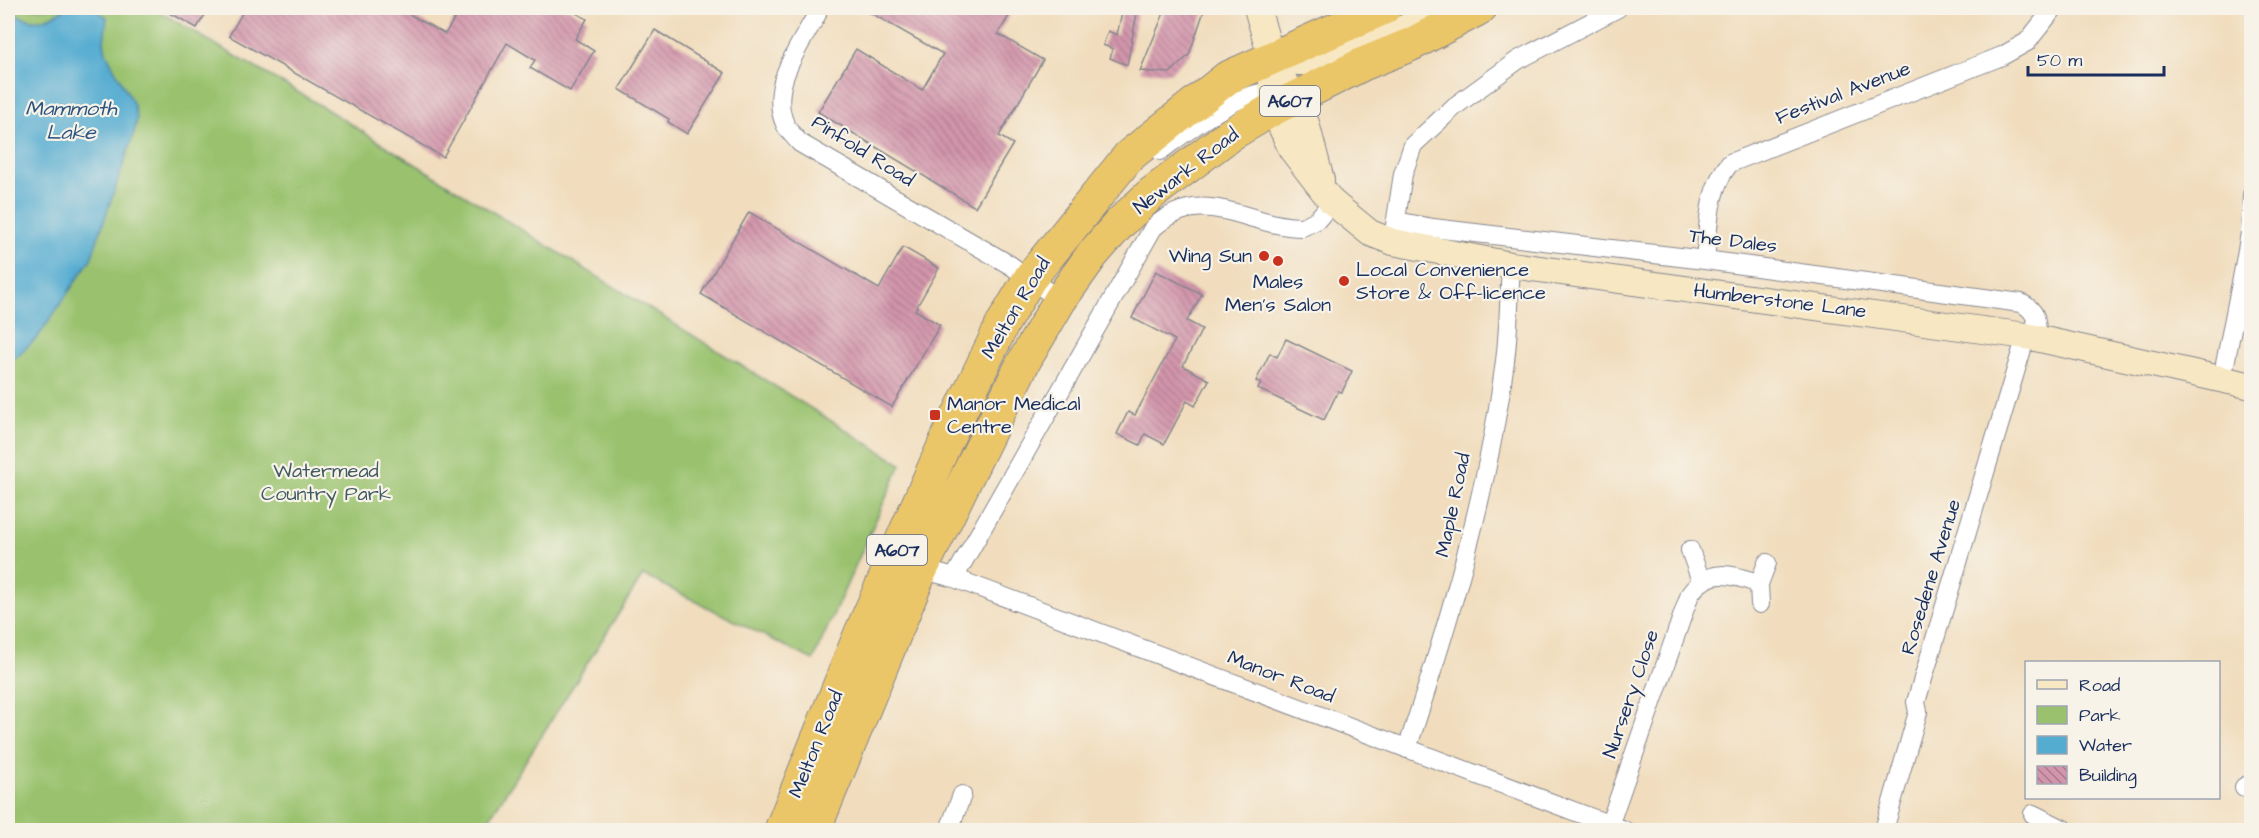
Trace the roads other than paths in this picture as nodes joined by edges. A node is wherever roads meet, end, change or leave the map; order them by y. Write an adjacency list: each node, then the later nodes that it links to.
1 (817, 8): 16 (street, Pinfold Road)
2 (1257, 8): 7 (street)
3 (1384, 8): 7 (highway, A607)
4 (1478, 8): 7 (street, A607); 8 (highway, Newark Road / A607)
5 (1618, 8): 13 (street)
6 (2054, 8): 14 (street, Festival Avenue)
7 (1271, 56): 8 (street); 9 (highway, Melton Road / A607)
8 (1280, 100): 9 (street); 11 (street); 12 (highway, Newark Road / A607)
9 (1096, 194): 16 (highway, Melton Road / A607)
10 (2252, 195): 19 (street)
11 (1328, 197): 13 (street, Humberstone Lane); 24 (street)
12 (1119, 224): 17 (highway, Melton Road / A607)
13 (1394, 232): 14 (street, The Dales); 15 (street, Humberstone Lane)
14 (1705, 260): 18 (street, The Dales)
15 (1512, 265): 18 (street, Humberstone Lane); 28 (street, Maple Road)
16 (1030, 278): 17 (street, Pinfold Road); 23 (highway, Melton Road / A607)
17 (1060, 300): 23 (highway, Melton Road / A607)
18 (2032, 337): 19 (street, Humberstone Lane); 36 (street, Rosedene Avenue)
19 (2222, 379): 20 (street, Humberstone Lane)
20 (2252, 386)
21 (1690, 550): 25 (street)
22 (1767, 563): 26 (street)
23 (907, 564): 24 (street, Manor Road); 34 (highway, Melton Road / A607); 35 (highway, Melton Road / A607)
24 (954, 578): 28 (street, Manor Road)
25 (1701, 580): 26 (street); 31 (street, Nursery Close)
26 (1759, 584): 27 (street)
27 (1760, 604)
28 (1407, 749): 31 (street, Manor Road)
29 (962, 795): 32 (street)
30 (2033, 814): 33 (street)
31 (1617, 828)
32 (953, 829)
33 (2059, 830)
34 (781, 831)
35 (814, 831)
36 (1884, 831)

